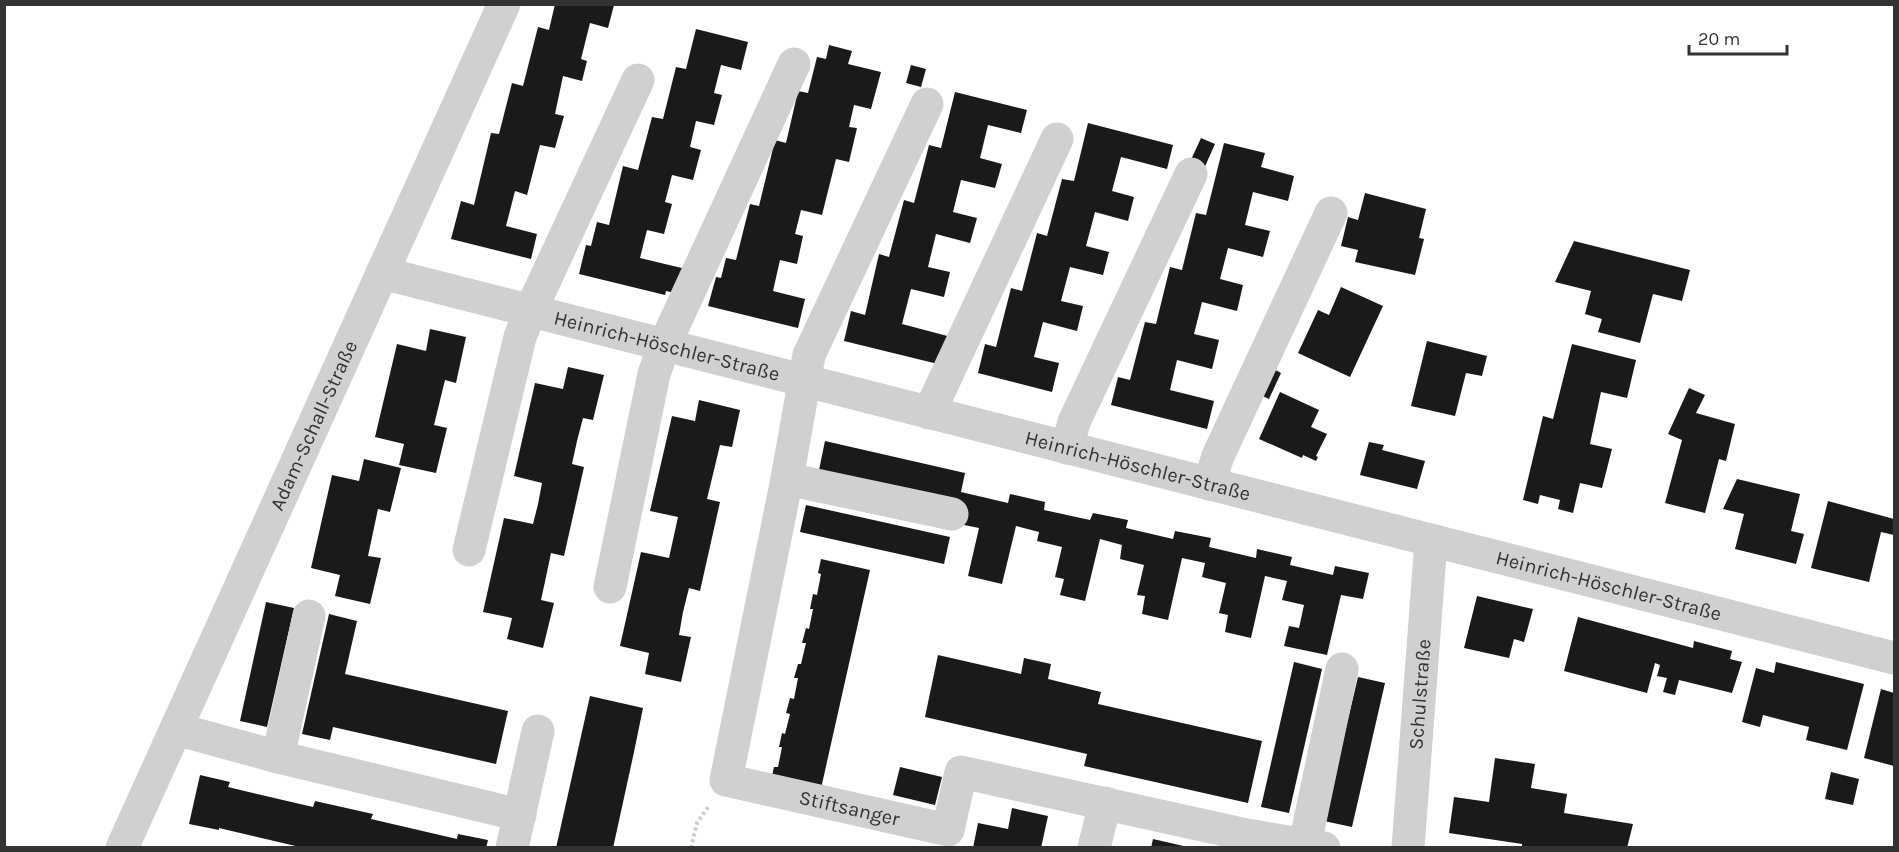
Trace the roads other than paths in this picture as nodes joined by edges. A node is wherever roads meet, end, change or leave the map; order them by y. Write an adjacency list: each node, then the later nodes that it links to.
1 (504, 4): 8 (street, Adam-Schall-Straße)
2 (794, 64): 10 (street)
3 (638, 80): 9 (street)
4 (927, 104): 11 (street)
5 (1057, 139): 12 (street)
6 (1191, 174): 13 (street)
7 (1331, 213): 15 (street)
8 (382, 273): 9 (street, Heinrich-Höschler-Straße); 23 (street, Adam-Schall-Straße)
9 (530, 312): 10 (street, Heinrich-Höschler-Straße); 18 (street)
10 (664, 346): 11 (street, Heinrich-Höschler-Straße); 19 (street)
11 (804, 381): 12 (street, Heinrich-Höschler-Straße); 14 (street)
12 (929, 413): 13 (street, Heinrich-Höschler-Straße)
13 (1067, 448): 15 (street, Heinrich-Höschler-Straße)
14 (787, 479): 16 (street); 28 (street, Stiftsanger)
15 (1209, 484): 17 (street, Heinrich-Höschler-Straße)
16 (952, 514)
17 (1431, 541): 21 (street, Heinrich-Höschler-Straße); 34 (street, Schulstraße)
18 (469, 550)
19 (610, 587)
20 (309, 616): 25 (street)
21 (1894, 658)
22 (1342, 669): 30 (street)
23 (176, 729): 25 (street); 31 (street, Adam-Schall-Straße)
24 (538, 731): 27 (street)
25 (278, 757): 27 (street)
26 (1105, 803): 28 (street, Stiftsanger); 29 (street, Stiftsanger); 33 (street)
27 (520, 815): 32 (street)
28 (946, 839)
29 (1246, 841): 30 (street, Stiftsanger)
30 (1315, 846)
31 (122, 848)
32 (512, 848)
33 (1094, 848)
34 (1408, 848)

